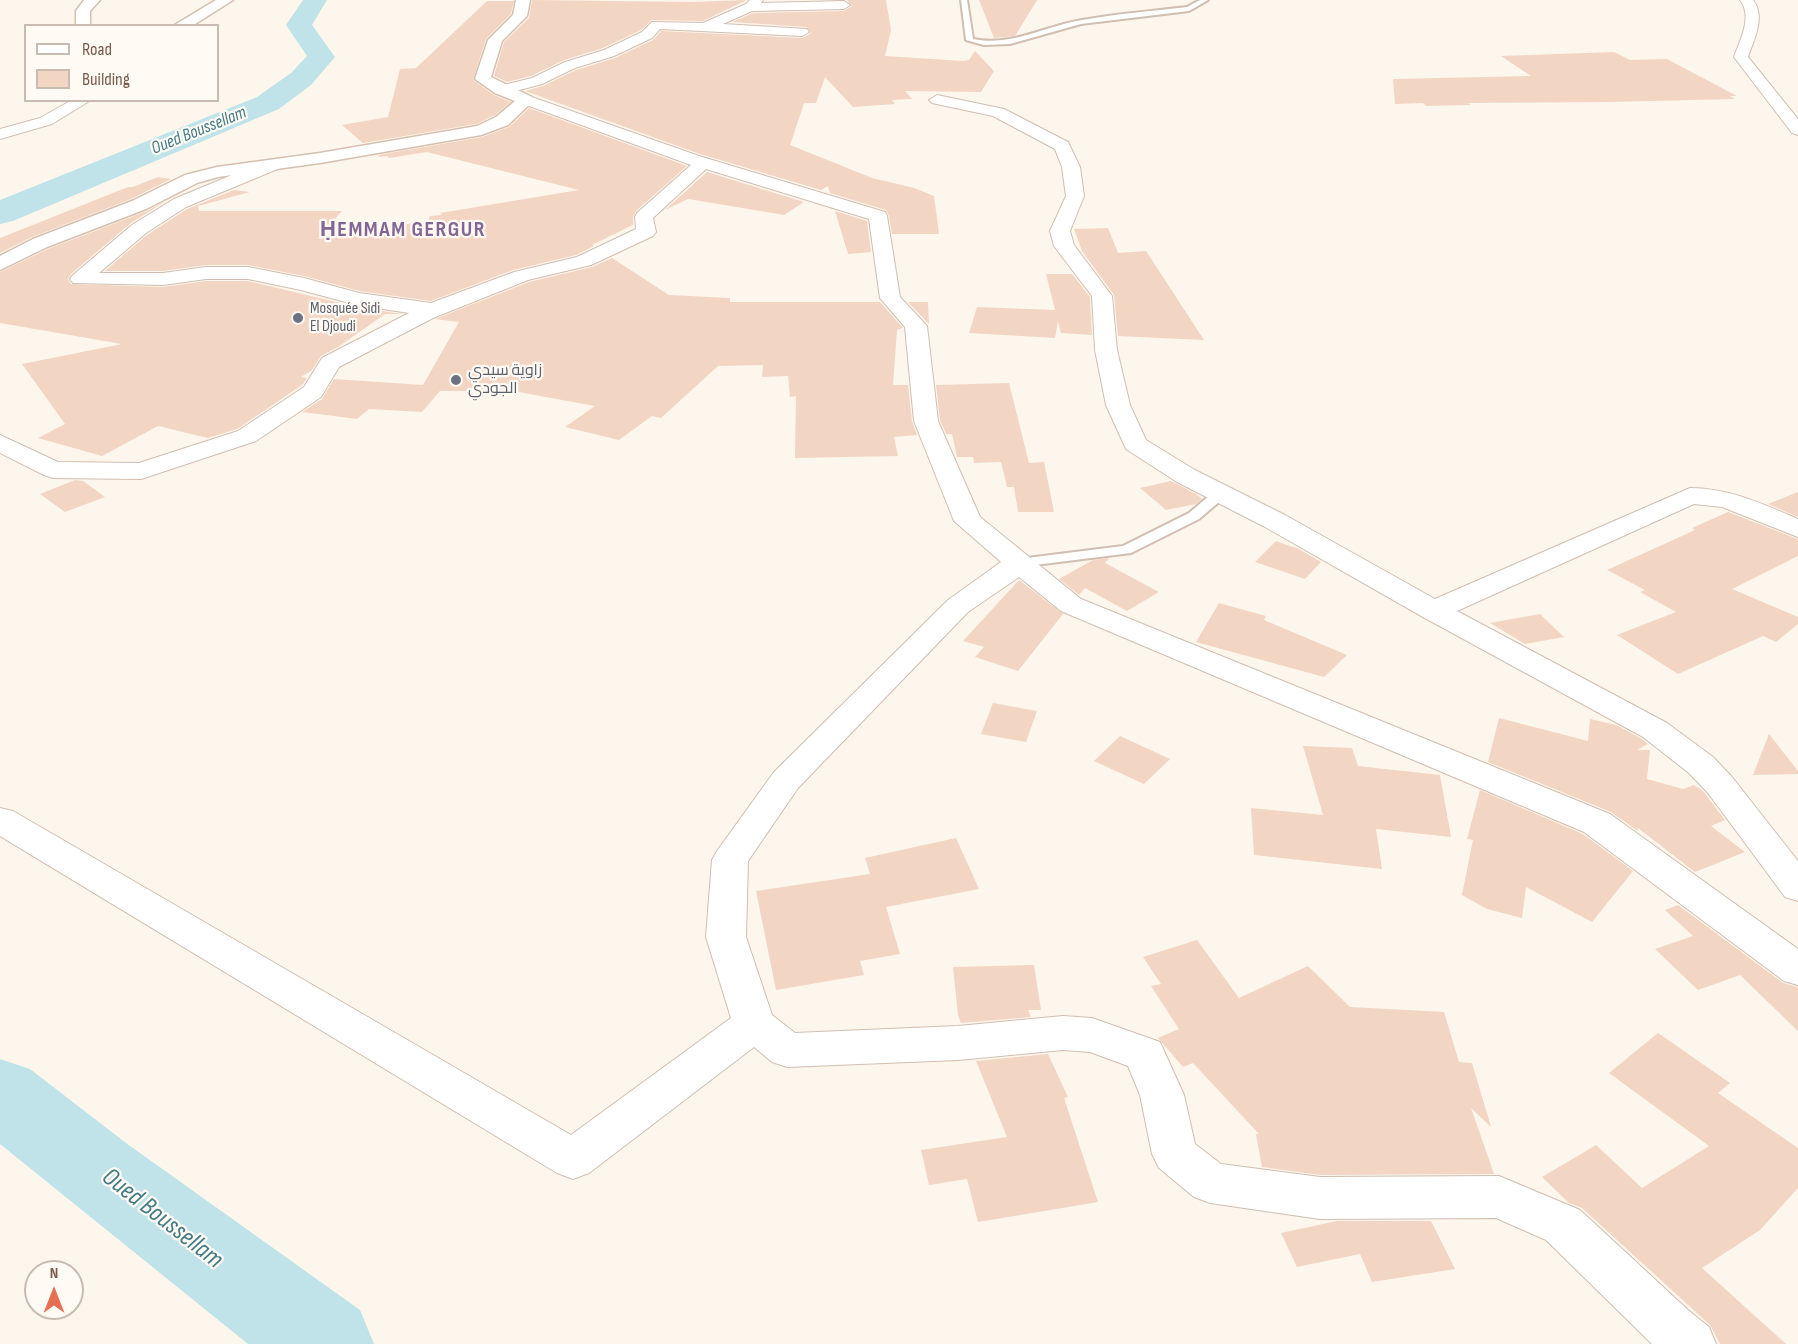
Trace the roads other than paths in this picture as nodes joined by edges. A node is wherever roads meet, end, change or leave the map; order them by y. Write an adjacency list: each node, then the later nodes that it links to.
1 (93, 0): 9 (street)
2 (225, 0): 10 (street)
3 (523, 0): 13 (street)
4 (964, 0): 5 (lane)
5 (1205, 0)
6 (1746, 0): 16 (street)
7 (754, 4): 8 (street); 11 (street)
8 (844, 5)
9 (83, 24)
10 (185, 24)
11 (705, 27): 12 (street); 13 (street)
12 (802, 32)
13 (514, 95): 18 (street); 19 (street)
14 (937, 100): 23 (street)
15 (80, 102): 17 (street)
16 (1798, 130)
17 (0, 134)
18 (274, 164): 20 (street); 21 (street)
19 (703, 164): 21 (street); 25 (street)
20 (0, 264)
21 (434, 310): 22 (street)
22 (0, 443)
23 (1221, 493): 25 (lane); 26 (street)
24 (1798, 529): 26 (street)
25 (1019, 563): 29 (street); 30 (street)
26 (1434, 611): 28 (street)
27 (0, 820): 30 (street)
28 (1798, 887)
29 (1798, 970)
30 (753, 1024): 31 (street)
31 (1691, 1344)

